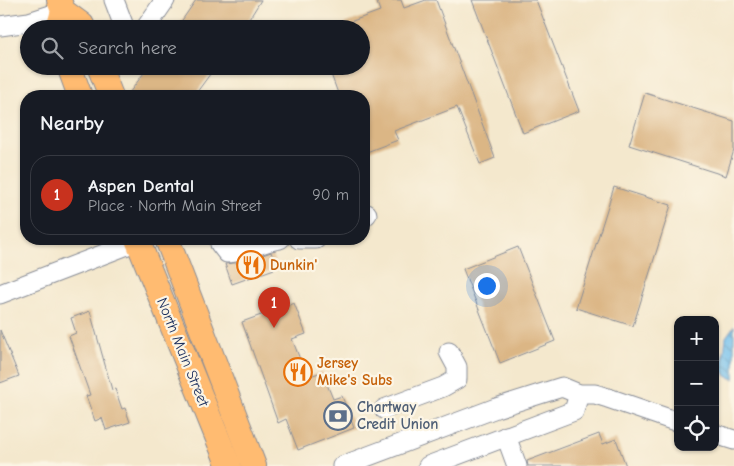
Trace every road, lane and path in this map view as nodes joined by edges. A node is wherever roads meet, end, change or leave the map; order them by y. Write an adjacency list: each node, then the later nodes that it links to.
1 (114, 0): 6 (street)
2 (165, 0): 7 (street)
3 (60, 13): 4 (street); 5 (main road)
4 (36, 20)
5 (73, 20)
6 (122, 20)
7 (151, 20)
8 (20, 23): 9 (street)
9 (0, 26)
10 (72, 75): 12 (main road)
11 (103, 75): 13 (main road)
12 (78, 90)
13 (109, 90)
14 (124, 245): 19 (street)
15 (139, 245): 27 (main road, North Main Street)
16 (169, 245): 28 (main road, North Main Street)
17 (221, 245): 18 (street)
18 (254, 245)
19 (0, 294)
20 (449, 352): 22 (street)
21 (579, 394): 23 (street); 25 (street); 29 (street)
22 (384, 409)
23 (674, 421)
24 (719, 435): 26 (street)
25 (506, 436): 30 (street); 31 (street)
26 (734, 440)
27 (229, 466)
28 (254, 466)
29 (342, 466)
30 (428, 466)
31 (517, 466)

